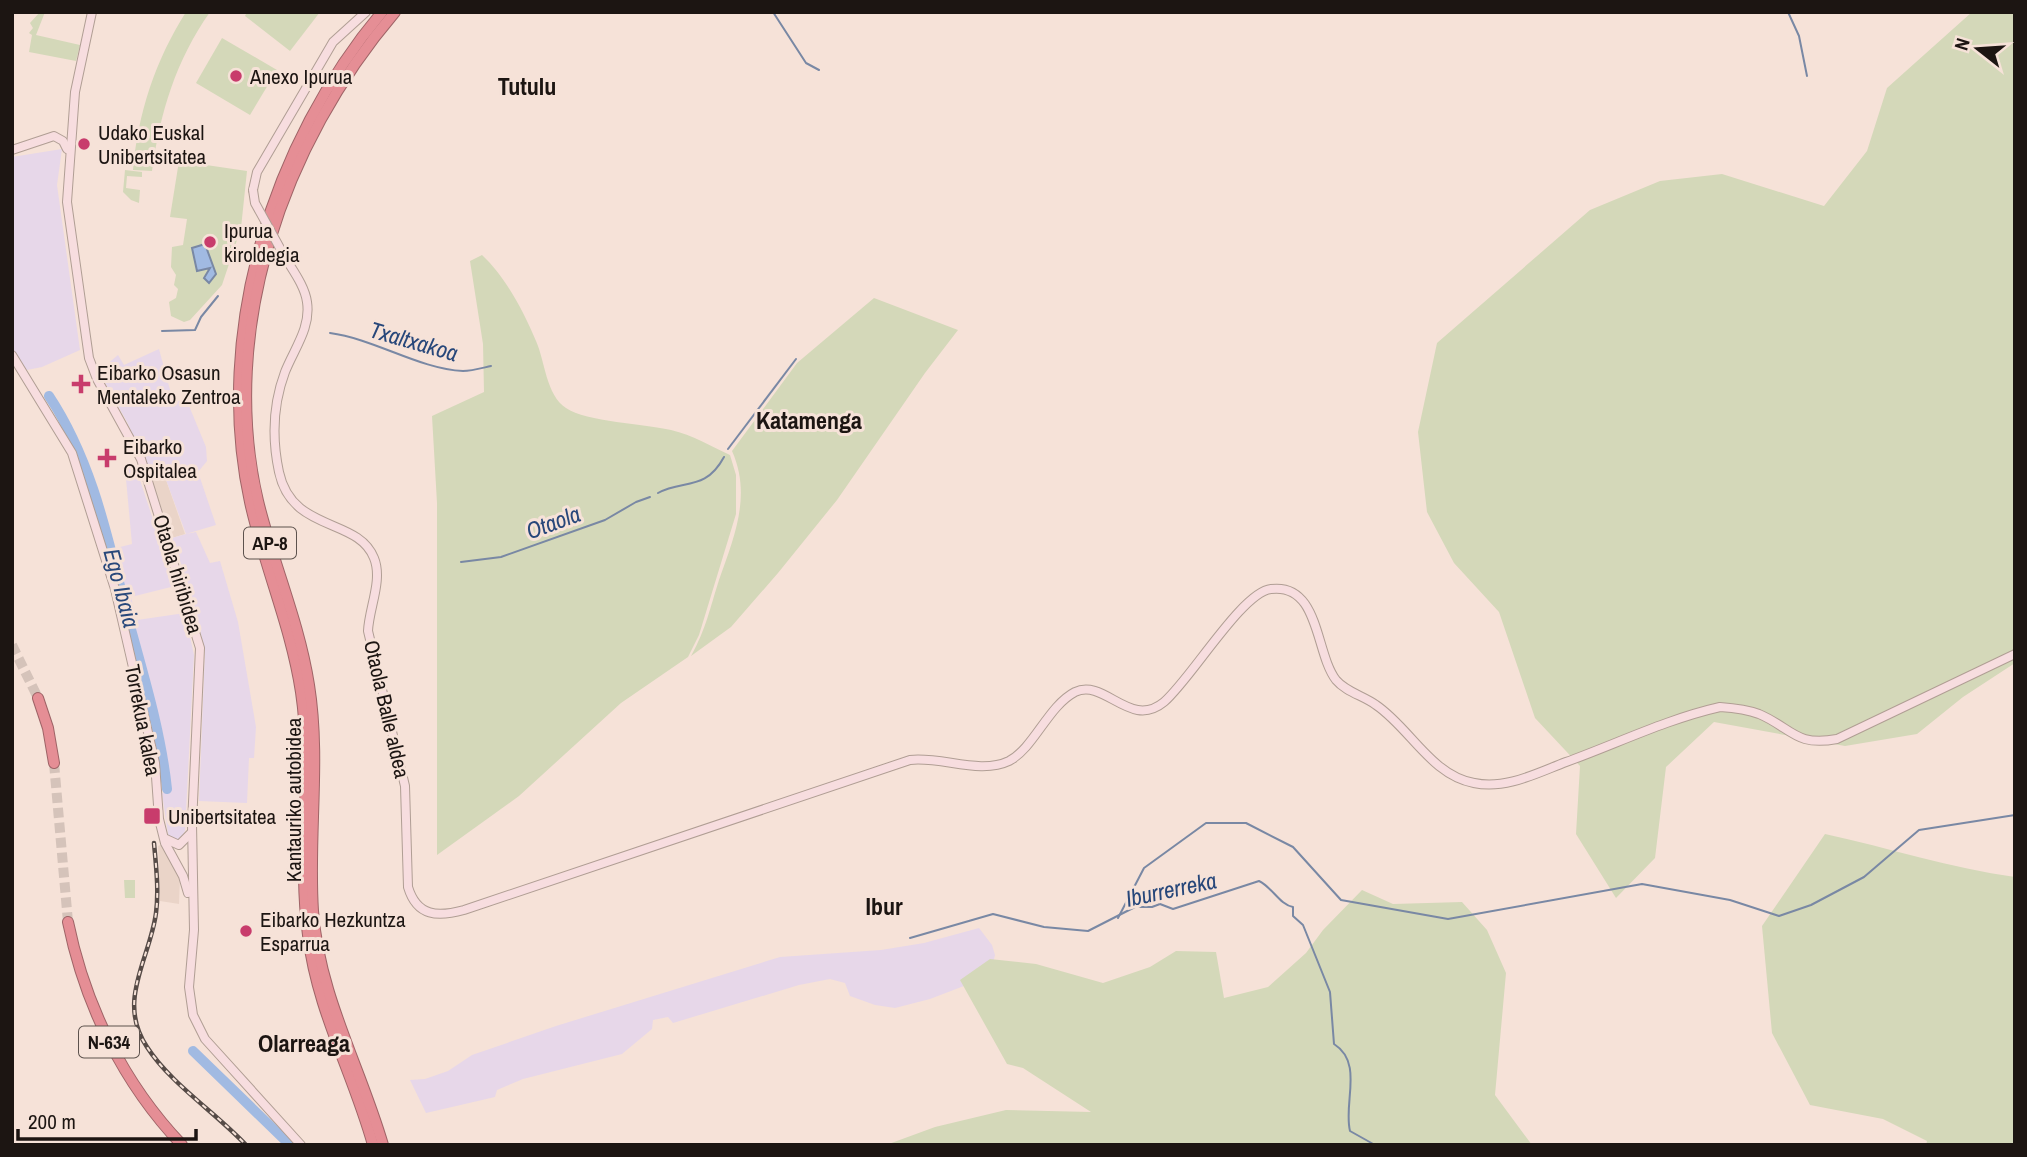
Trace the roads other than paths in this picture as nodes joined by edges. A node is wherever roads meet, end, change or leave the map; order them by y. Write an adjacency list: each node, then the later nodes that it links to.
1 (92, 12): 7 (main road, Otaola hiribidea)
2 (366, 12): 11 (main road, Otaola Balle aldea, bridge)
3 (382, 12): 5 (highway, Kantauriko autobidea / AP-8)
4 (395, 12): 5 (highway, Kantauriko autobidea / AP-8)
5 (367, 39): 18 (highway, Kantauriko autobidea / AP-8)
6 (12, 150): 7 (main road)
7 (69, 152): 14 (main road, Otaola hiribidea)
8 (12, 355): 10 (main road, Torrekua kalea)
9 (12, 363): 10 (main road)
10 (45, 412): 15 (main road, Torrekua kalea)
11 (2015, 654)
12 (38, 698): 13 (highway)
13 (54, 763)
14 (192, 832): 15 (main road); 17 (main road, Otaola hiribidea)
15 (164, 837): 17 (main road, Torrekua kalea)
16 (68, 922): 19 (highway, N-634)
17 (192, 937): 20 (main road, Otaola hiribidea)
18 (370, 1120): 21 (highway, AP-8); 22 (highway, AP-8)
19 (182, 1145)
20 (301, 1145)
21 (373, 1145)
22 (383, 1145)

